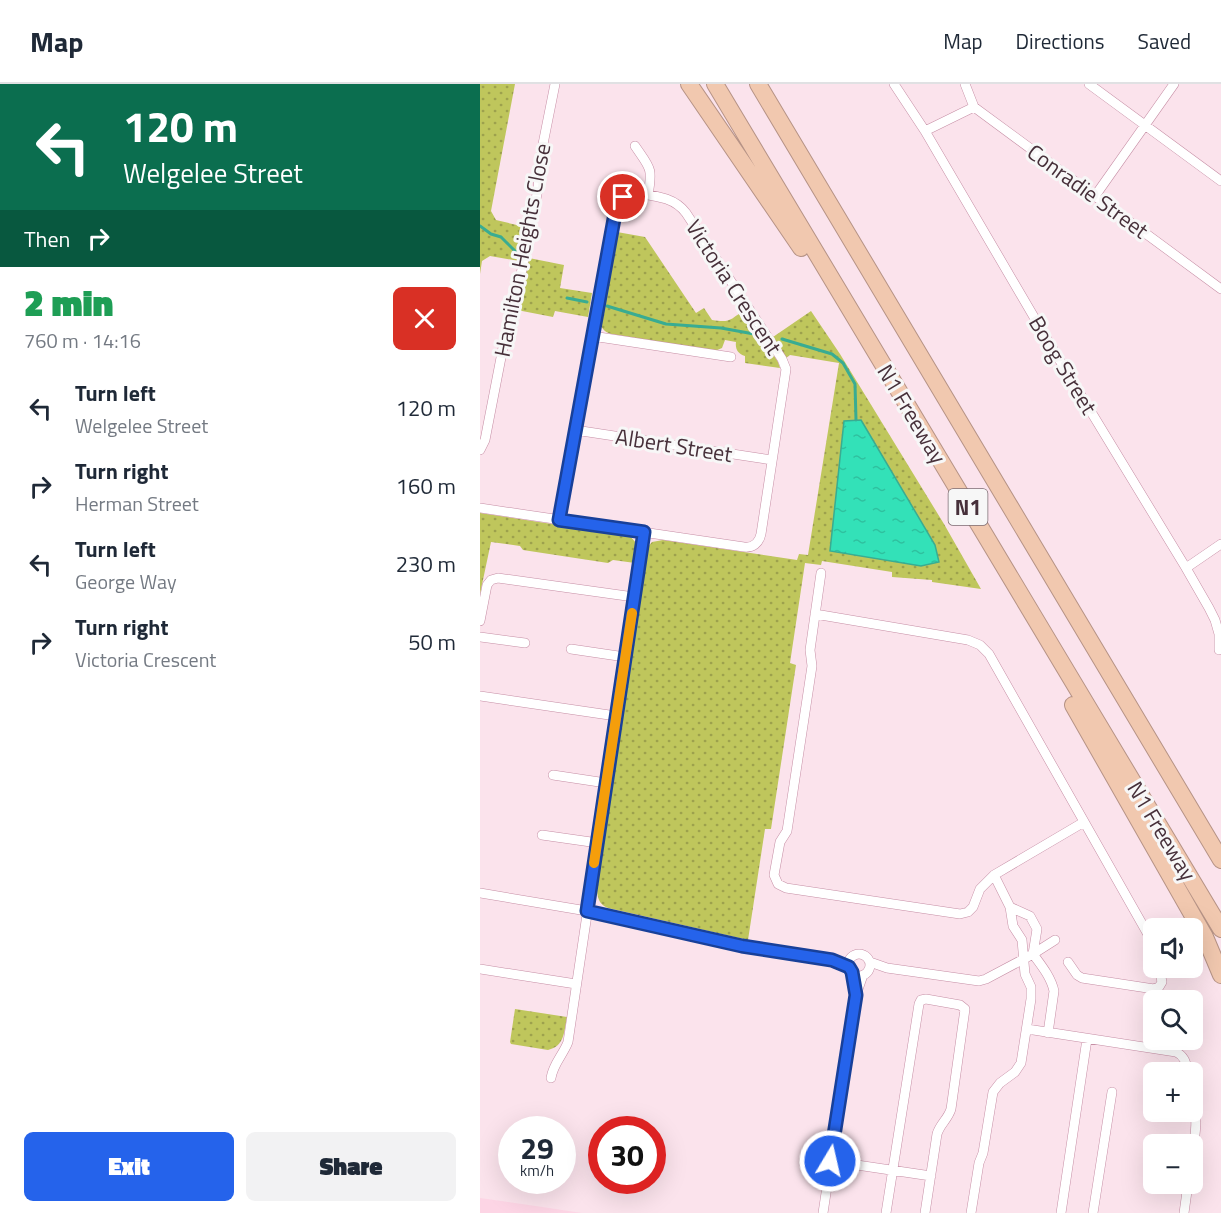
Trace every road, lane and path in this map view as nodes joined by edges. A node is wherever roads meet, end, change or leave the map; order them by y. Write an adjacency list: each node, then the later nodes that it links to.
1 (555, 84): 23 (street, Hamilton Heights Close)
2 (689, 84): 20 (highway)
3 (715, 84): 20 (highway, N1 Freeway / N1)
4 (758, 84): 17 (highway, N1 Freeway / N1)
5 (768, 84): 17 (highway)
6 (894, 84): 12 (street, Boog Street)
7 (965, 84): 10 (street)
8 (1089, 84): 11 (street)
9 (1174, 84): 11 (street)
10 (974, 107): 12 (street); 16 (street, Conradie Street)
11 (1146, 126): 14 (street); 16 (street)
12 (925, 131): 29 (street, Boog Street)
13 (634, 146): 15 (street)
14 (1221, 181)
15 (648, 195): 19 (street, Victoria Crescent); 24 (street, Victoria Crescent)
16 (1095, 196): 18 (street, Conradie Street)
17 (866, 265): 47 (highway, N1 Freeway / N1)
18 (1221, 289)
19 (592, 336): 21 (street); 22 (street, Victoria Crescent)
20 (870, 343): 34 (highway, N1 Freeway / N1)
21 (730, 357)
22 (575, 430): 24 (street, Albert Street); 26 (street, Victoria Crescent)
23 (480, 450)
24 (772, 460): 27 (street, Victoria Crescent)
25 (480, 508): 26 (street)
26 (559, 520): 27 (street)
27 (644, 532): 31 (street)
28 (1221, 544): 29 (street)
29 (1186, 568): 38 (street, Boog Street)
30 (821, 573): 32 (street)
31 (634, 597): 33 (street); 39 (street)
32 (815, 614): 44 (street); 48 (street)
33 (480, 621)
34 (1044, 635): 53 (highway, N1 Freeway / N1); 63 (highway)
35 (480, 637): 36 (street)
36 (525, 643)
37 (571, 650): 39 (street)
38 (1219, 650)
39 (625, 657): 41 (street)
40 (480, 696): 41 (street)
41 (616, 716): 43 (street)
42 (553, 775): 43 (street)
43 (606, 783): 46 (street)
44 (1084, 822): 48 (street); 52 (street)
45 (542, 835): 46 (street)
46 (597, 843): 51 (street)
47 (1221, 860)
48 (994, 875): 50 (street)
49 (480, 893): 51 (street)
50 (1010, 907): 55 (street); 57 (street)
51 (587, 911): 58 (street); 65 (street)
52 (1143, 926)
53 (1221, 929)
54 (1055, 940): 55 (street)
55 (1033, 954): 57 (street); 68 (street)
56 (854, 956): 58 (street); 61 (street); 62 (street)
57 (1023, 959): 62 (street); 67 (street)
58 (832, 960): 61 (street)
59 (1068, 962): 64 (street)
60 (480, 969): 65 (street)
61 (850, 969): 62 (street); 66 (street)
62 (867, 969): 66 (street)
63 (1221, 975)
64 (1161, 978)
65 (576, 984): 71 (street)
66 (856, 995): 73 (street)
67 (1027, 1029): 68 (street); 80 (street)
68 (1048, 1033): 69 (street)
69 (1087, 1039): 70 (street); 81 (street)
70 (1185, 1062)
71 (551, 1078)
72 (1112, 1092): 82 (street)
73 (830, 1161): 74 (street); 77 (street)
74 (892, 1170): 75 (street); 75 (street); 78 (street)
75 (931, 1176): 79 (street)
76 (1187, 1194): 83 (street)
77 (823, 1213)
78 (886, 1213)
79 (925, 1213)
80 (971, 1213)
81 (1061, 1213)
82 (1093, 1213)
83 (1184, 1213)

